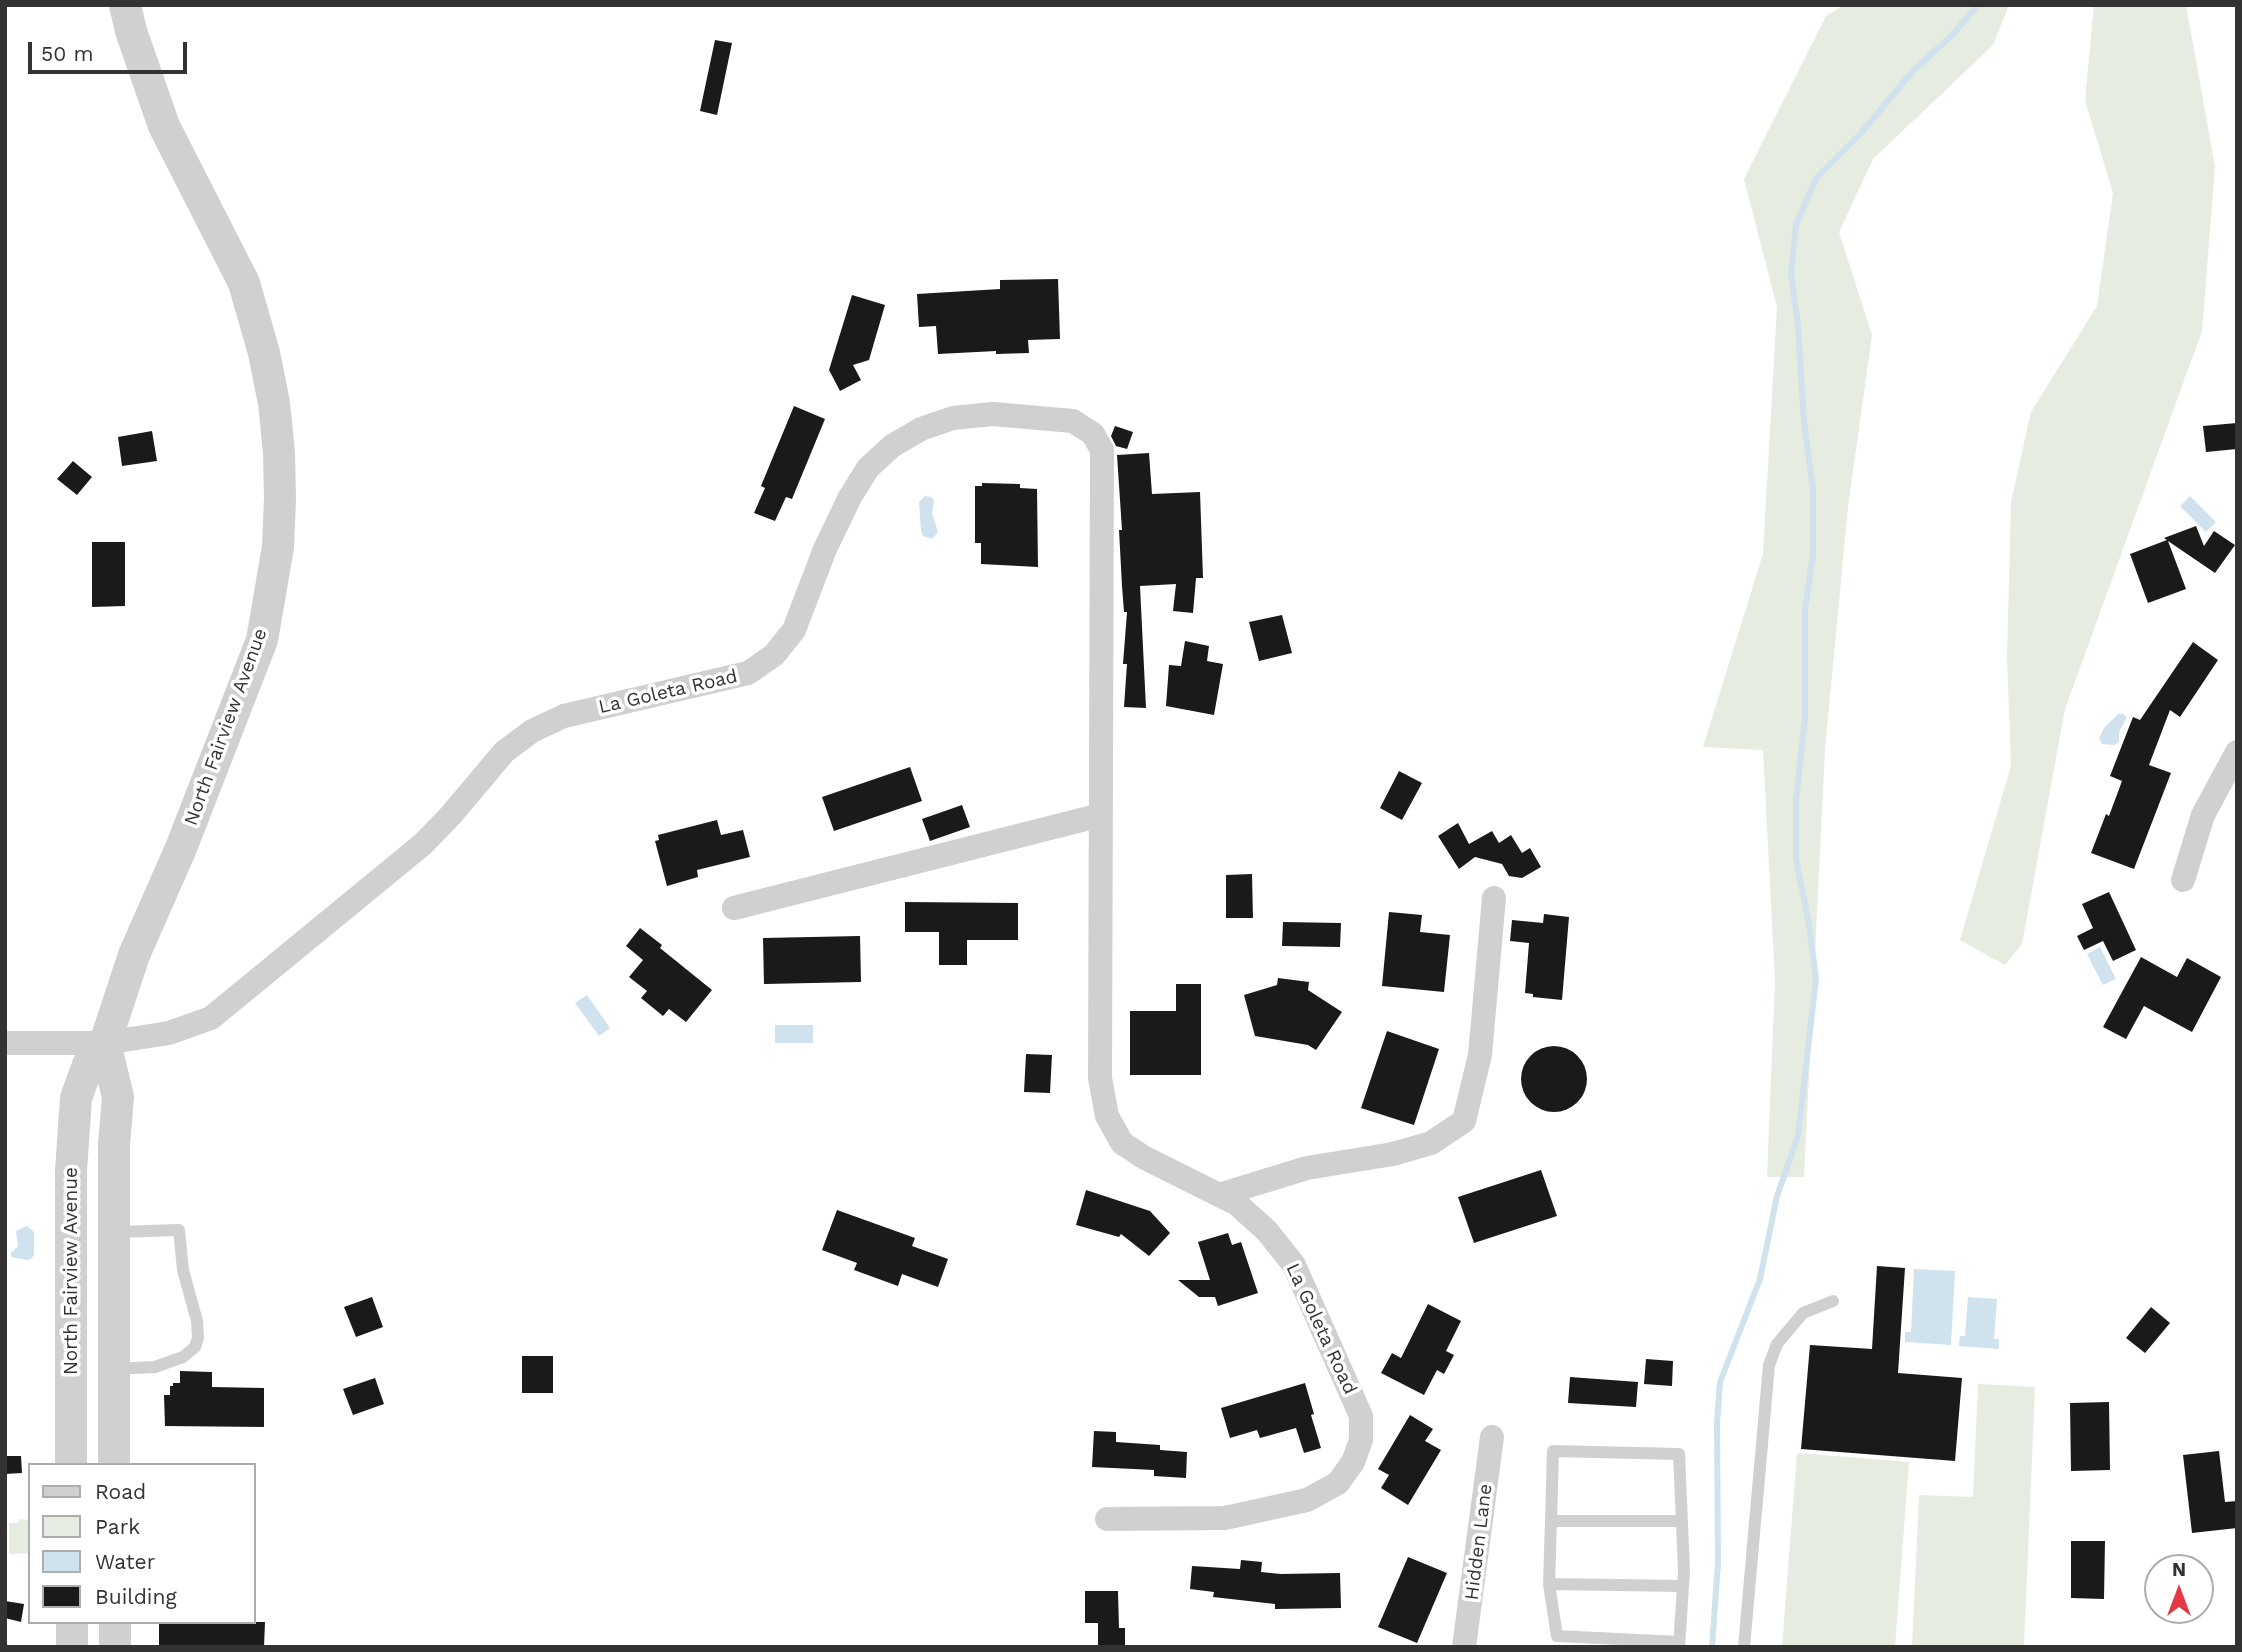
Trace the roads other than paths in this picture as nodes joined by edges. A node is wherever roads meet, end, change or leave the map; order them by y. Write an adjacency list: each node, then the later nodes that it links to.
1 (125, 5): 8 (street, North Fairview Avenue)
2 (2237, 752): 4 (street)
3 (1101, 815): 6 (street); 8 (street, La Goleta Road); 9 (street, La Goleta Road)
4 (2183, 880)
5 (1494, 898): 9 (street)
6 (734, 908)
7 (5, 1043): 8 (street, La Goleta Road)
8 (104, 1043): 10 (street); 14 (street, North Fairview Avenue)
9 (1219, 1195): 16 (street, La Goleta Road)
10 (114, 1232): 12 (street); 12 (lane)
11 (1833, 1301): 27 (lane)
12 (114, 1369): 15 (street)
13 (1492, 1437): 26 (street, Hidden Lane)
14 (71, 1463)
15 (114, 1463)
16 (1107, 1519)
17 (1550, 1521): 18 (lane); 18 (lane); 19 (lane)
18 (1681, 1521): 20 (lane)
19 (1549, 1584): 20 (lane); 23 (lane)
20 (1683, 1586): 23 (lane)
21 (72, 1624): 24 (street)
22 (115, 1624): 25 (street)
23 (1679, 1644)
24 (72, 1647)
25 (114, 1647)
26 (1464, 1647)
27 (1744, 1647)

